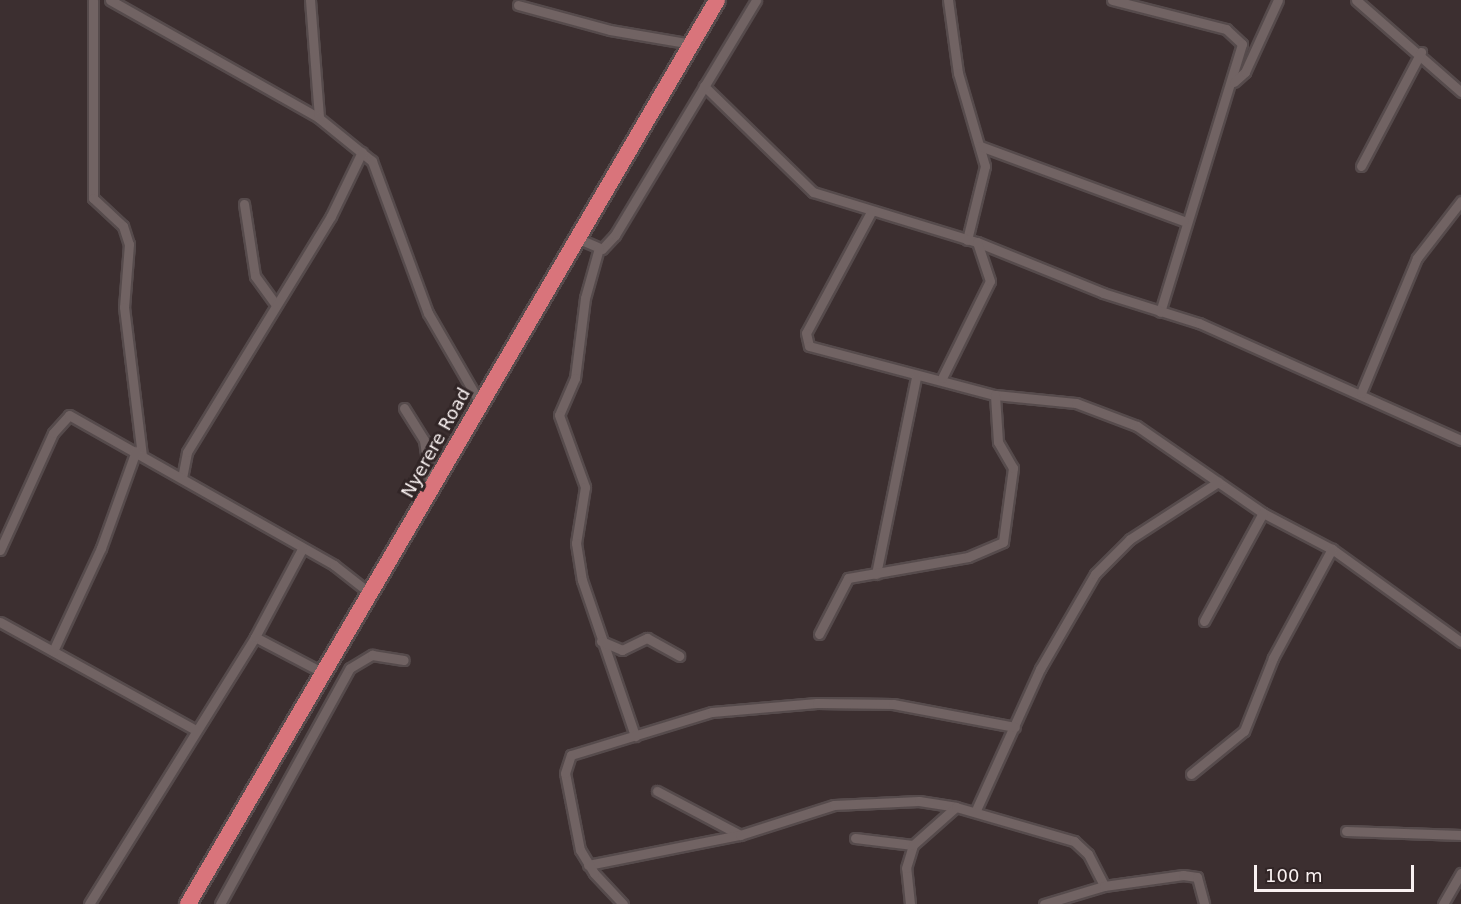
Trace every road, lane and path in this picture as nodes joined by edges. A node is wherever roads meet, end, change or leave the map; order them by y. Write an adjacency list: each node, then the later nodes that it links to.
1 (93, 0): 36 (street)
2 (110, 0): 16 (street)
3 (310, 0): 16 (street)
4 (717, 0): 11 (highway, Nyerere Road)
5 (756, 0): 14 (street)
6 (948, 0): 17 (street)
7 (1112, 0): 13 (street)
8 (1278, 0): 13 (street)
9 (1356, 0): 12 (street)
10 (518, 5): 11 (street)
11 (692, 44): 24 (highway, Nyerere Road)
12 (1421, 52): 15 (street); 19 (street)
13 (1232, 84): 23 (street)
14 (704, 86): 22 (street); 26 (street)
15 (1461, 92)
16 (319, 118): 18 (street)
17 (980, 146): 23 (street); 25 (street)
18 (362, 152): 27 (street); 33 (street)
19 (1361, 166)
20 (1461, 201): 31 (street)
21 (244, 204): 27 (street)
22 (871, 212): 25 (street); 29 (street)
23 (1184, 221): 28 (street)
24 (579, 239): 26 (street); 33 (highway, Nyerere Road)
25 (972, 241): 28 (street); 30 (street)
26 (599, 249): 50 (street)
27 (275, 304): 37 (street)
28 (1160, 312): 31 (street)
29 (916, 376): 30 (street); 44 (street)
30 (942, 378): 32 (street)
31 (1361, 393): 35 (street)
32 (995, 395): 38 (street); 44 (street)
33 (480, 403): 39 (highway, Nyerere Road)
34 (404, 408): 39 (street)
35 (1461, 440)
36 (139, 453): 37 (street); 43 (street); 52 (street)
37 (182, 478): 41 (street)
38 (1218, 482): 40 (street); 56 (street)
39 (431, 490): 45 (highway, Nyerere Road)
40 (1263, 513): 42 (street); 46 (street)
41 (302, 549): 45 (street); 49 (street)
42 (1332, 549): 51 (street); 59 (street)
43 (0, 550)
44 (876, 574): 48 (street)
45 (373, 596): 55 (highway, Nyerere Road)
46 (1204, 621)
47 (0, 622): 52 (street)
48 (819, 634)
49 (255, 637): 55 (street); 57 (street)
50 (601, 641): 53 (street); 58 (street)
51 (1461, 642)
52 (53, 651): 57 (street)
53 (680, 656)
54 (404, 660): 73 (street)
55 (324, 672): 72 (highway, Nyerere Road)
56 (1015, 727): 58 (street); 62 (street)
57 (196, 730): 71 (street)
58 (635, 736): 68 (street)
59 (1191, 774)
60 (657, 791): 64 (street)
61 (956, 807): 62 (street); 64 (street); 67 (street)
62 (976, 810): 70 (street)
63 (1346, 831): 65 (street)
64 (740, 835): 68 (street)
65 (1461, 835)
66 (855, 838): 67 (street)
67 (913, 845): 75 (street)
68 (588, 865): 74 (street)
69 (1461, 873): 78 (street)
70 (1104, 886): 76 (street); 77 (street)
71 (89, 904)
72 (188, 904)
73 (220, 904)
74 (623, 904)
75 (910, 904)
76 (1044, 904)
77 (1204, 904)
78 (1443, 904)

